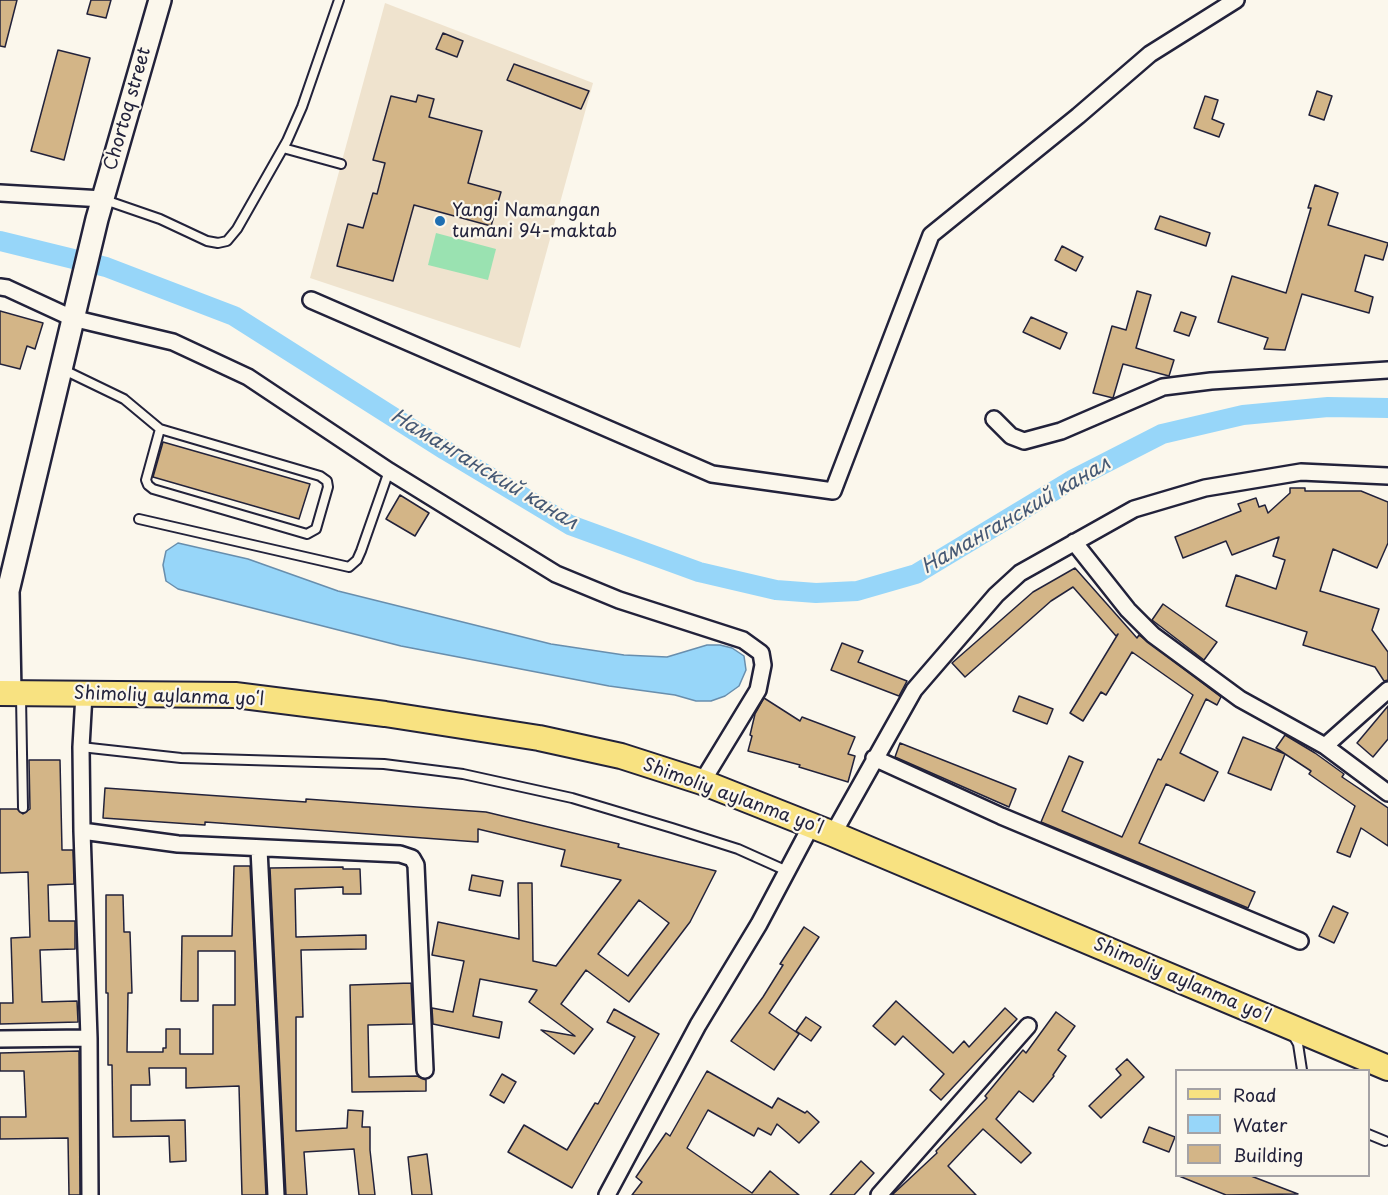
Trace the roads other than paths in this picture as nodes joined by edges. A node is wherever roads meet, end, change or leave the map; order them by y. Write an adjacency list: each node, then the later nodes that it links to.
1 (160, 0): 7 (main road, Chortoq street)
2 (339, 0): 4 (lane)
3 (1236, 0): 9 (street)
4 (283, 148): 5 (lane); 7 (lane)
5 (341, 164)
6 (0, 194): 7 (street)
7 (100, 209): 10 (main road, Chortoq street)
8 (0, 287): 10 (street)
9 (311, 300)
10 (74, 312): 11 (main road, Chortoq street); 15 (street)
11 (60, 368): 14 (lane); 19 (main road, Chortoq street)
12 (1388, 370): 13 (street)
13 (994, 419)
14 (160, 429): 14 (lane)
15 (389, 471): 17 (lane); 26 (street)
16 (1388, 476): 18 (street)
17 (139, 519)
18 (1074, 542): 23 (street); 25 (street)
19 (5, 631): 21 (main road, Chortoq street)
20 (1388, 690): 23 (street)
21 (10, 693): 22 (main road, Shimoliy aylanma yoʻl); 28 (lane)
22 (84, 694): 24 (street); 26 (main road, Shimoliy aylanma yoʻl)
23 (1325, 746): 27 (street)
24 (81, 747): 30 (street); 32 (lane)
25 (874, 758): 29 (street); 33 (street)
26 (702, 782): 29 (main road, Shimoliy aylanma yoʻl)
27 (1388, 793)
28 (23, 808)
29 (822, 830): 32 (street); 35 (main road, Shimoliy aylanma yoʻl)
30 (82, 831): 31 (street); 36 (street)
31 (259, 849): 40 (street); 44 (street)
32 (787, 871): 45 (street)
33 (1300, 941)
34 (1028, 1026): 46 (street)
35 (1288, 1026): 38 (main road, Shimoliy aylanma yoʻl); 39 (lane)
36 (89, 1038): 37 (street); 43 (street)
37 (0, 1039)
38 (1388, 1068)
39 (1302, 1069)
40 (425, 1070)
41 (1370, 1135): 42 (lane)
42 (1385, 1141)
43 (90, 1195)
44 (276, 1195)
45 (607, 1195)
46 (879, 1195)

